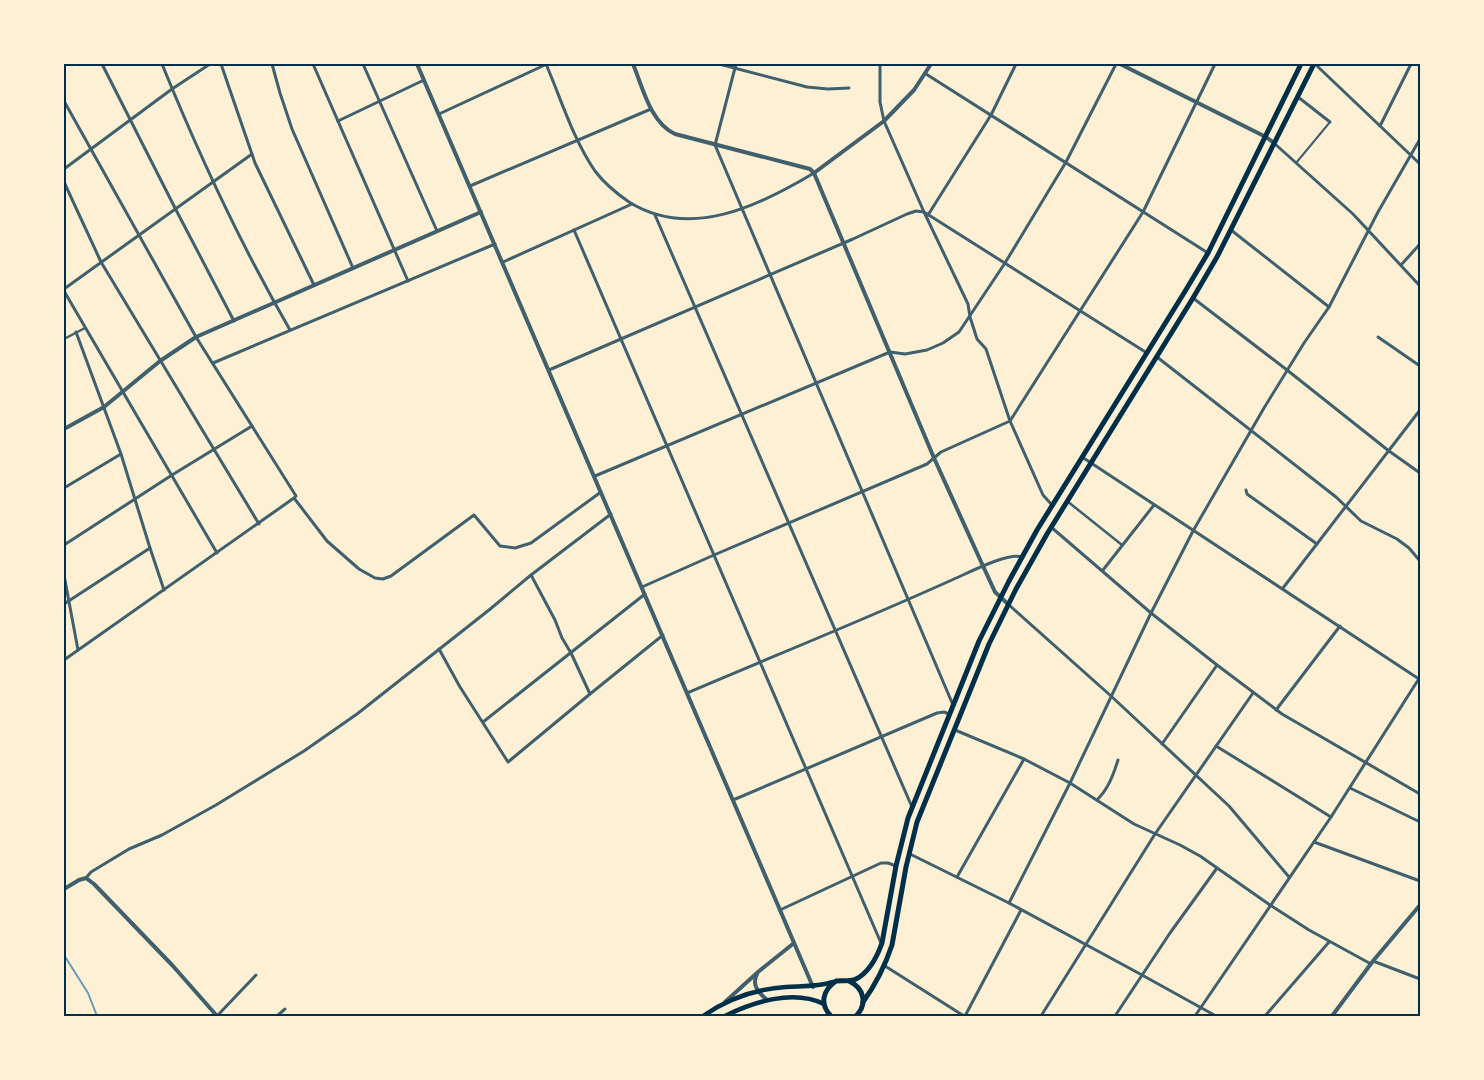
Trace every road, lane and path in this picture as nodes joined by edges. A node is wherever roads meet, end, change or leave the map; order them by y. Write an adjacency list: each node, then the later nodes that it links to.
1 (102, 64): 33 (street)
2 (162, 64): 25 (street)
3 (210, 64): 25 (street)
4 (221, 64): 44 (street)
5 (272, 64): 76 (street)
6 (313, 64): 34 (street)
7 (363, 64): 28 (street)
8 (417, 64): 23 (street)
9 (547, 64): 31 (street); 40 (street)
10 (632, 64): 30 (street)
11 (719, 64): 21 (street)
12 (880, 64): 35 (street)
13 (931, 64): 22 (street)
14 (1016, 64): 32 (street)
15 (1116, 64): 46 (street)
16 (1120, 64): 29 (street)
17 (1216, 64): 29 (street)
18 (1302, 64): 38 (main road)
19 (1314, 64): 26 (main road); 37 (street)
20 (1411, 64): 37 (street)
21 (735, 66): 24 (street); 42 (street)
22 (926, 74): 32 (street); 35 (street)
23 (424, 80): 28 (street); 31 (street)
24 (849, 88)
25 (172, 89): 33 (street); 52 (street)
26 (1298, 96): 36 (street); 41 (main road)
27 (64, 101): 43 (street)
28 (379, 101): 34 (street); 65 (street)
29 (1196, 102): 38 (street); 59 (street)
30 (651, 109): 40 (street); 42 (street)
31 (439, 114): 53 (street)
32 (991, 115): 46 (street); 60 (street)
33 (130, 119): 43 (street); 55 (street)
34 (338, 121): 70 (street)
35 (884, 121): 50 (street); 58 (street)
36 (1330, 122): 47 (lane)
37 (1380, 126): 45 (street)
38 (1266, 137): 41 (street); 71 (main road)
39 (1420, 139): 45 (street)
40 (578, 141): 53 (street); 54 (street)
41 (1274, 143): 47 (street); 63 (main road)
42 (716, 145): 50 (street); 56 (street)
43 (90, 149): 49 (street); 66 (street)
44 (252, 154): 52 (street); 79 (street)
45 (1411, 155): 48 (street); 64 (street)
46 (1066, 162): 59 (street); 74 (street)
47 (1296, 163): 64 (street)
48 (1420, 164)
49 (64, 169)
50 (814, 173): 56 (street); 67 (street)
51 (64, 182): 72 (street)
52 (213, 182): 55 (street); 83 (street)
53 (470, 186): 57 (street)
54 (632, 204): 61 (street); 62 (street)
55 (175, 208): 66 (street); 88 (street)
56 (743, 209): 61 (street); 77 (street)
57 (482, 212): 65 (street); 68 (street)
58 (924, 212): 60 (street); 67 (street); 87 (street)
59 (1143, 212): 71 (street); 86 (street)
60 (928, 214): 74 (street)
61 (656, 215): 84 (street)
62 (574, 230): 73 (street); 94 (street)
63 (1231, 230): 82 (main road); 85 (street)
64 (1369, 230): 75 (street); 85 (street)
65 (437, 231): 70 (street)
66 (139, 234): 72 (street); 92 (street)
67 (844, 243): 77 (street); 96 (street)
68 (495, 244): 73 (street); 78 (street)
69 (1420, 244): 75 (street)
70 (395, 250): 76 (street); 78 (street)
71 (1208, 253): 97 (main road)
72 (101, 262): 81 (street); 99 (street)
73 (503, 262): 102 (street)
74 (1005, 263): 86 (street); 87 (street)
75 (1401, 265): 80 (street)
76 (353, 268): 79 (street)
77 (770, 274): 84 (street); 104 (street)
78 (408, 281): 90 (street)
79 (314, 285): 83 (street)
80 (1420, 286)
81 (64, 290): 89 (street)
82 (1193, 298): 98 (main road); 103 (street)
83 (274, 303): 88 (street); 90 (street)
84 (695, 306): 94 (street); 108 (street)
85 (1329, 306): 103 (street)
86 (1080, 310): 97 (street); 109 (street)
87 (970, 317): 96 (street); 109 (street)
88 (234, 321): 92 (street)
89 (85, 328): 91 (street); 105 (street)
90 (290, 330): 100 (street)
91 (76, 332): 95 (street); 106 (street)
92 (196, 337): 99 (street); 100 (street)
93 (1378, 337): 101 (street)
94 (621, 338): 102 (street); 113 (street)
95 (64, 339)
96 (890, 352): 104 (street); 118 (street)
97 (1147, 353): 117 (main road)
98 (1157, 356): 112 (street); 119 (main road)
99 (160, 361): 105 (street); 114 (street)
100 (213, 363): 110 (street)
101 (1420, 366)
102 (549, 370): 122 (street)
103 (1287, 370): 112 (street); 115 (street)
104 (816, 383): 108 (street); 126 (street)
105 (122, 393): 106 (street); 121 (street)
106 (104, 407): 111 (street); 116 (street)
107 (1420, 410): 115 (street)
108 (742, 414): 113 (street); 135 (street)
109 (1010, 421): 118 (street); 130 (street)
110 (252, 426): 114 (street); 127 (street)
111 (64, 429)
112 (1250, 430): 132 (street); 137 (street)
113 (667, 446): 122 (street); 143 (street)
114 (213, 449): 121 (street); 134 (street)
115 (1388, 451): 120 (street); 132 (street)
116 (121, 454): 123 (street); 128 (street)
117 (1082, 457): 119 (street); 130 (main road)
118 (934, 458): 126 (street); 146 (street)
119 (1091, 463): 129 (main road); 131 (street)
120 (1420, 473)
121 (172, 474): 128 (street); 142 (street)
122 (594, 476): 125 (street)
123 (64, 488)
124 (1246, 490): 138 (street)
125 (601, 492): 127 (street); 133 (street)
126 (862, 492): 135 (street); 155 (street)
127 (294, 498): 134 (street)
128 (135, 499): 139 (street); 141 (street)
129 (1067, 501): 136 (main road); 140 (street)
130 (1052, 505): 144 (main road)
131 (1154, 505): 137 (street); 140 (street)
132 (1346, 506): 138 (street); 145 (street)
133 (611, 514): 149 (street); 150 (street)
134 (259, 524): 142 (street)
135 (789, 524): 143 (street); 161 (street)
136 (1051, 526): 147 (street); 158 (main road)
137 (1193, 531): 151 (street); 159 (street)
138 (1317, 544): 151 (street)
139 (64, 545)
140 (1122, 545): 147 (street)
141 (150, 548): 152 (street); 156 (street)
142 (217, 553): 152 (street)
143 (714, 555): 150 (street); 167 (street)
144 (1022, 557): 146 (street); 154 (main road)
145 (1420, 561)
146 (983, 566): 154 (street); 155 (street)
147 (1103, 570): 159 (street)
148 (64, 575): 156 (street)
149 (531, 575): 163 (street); 165 (street)
150 (642, 587): 153 (street)
151 (1283, 588): 160 (street)
152 (164, 590): 164 (street)
153 (645, 594): 162 (street); 165 (street)
154 (1001, 598): 158 (street); 174 (main road)
155 (908, 600): 161 (street); 174 (street)
156 (69, 601): 157 (street); 164 (street)
157 (64, 604)
158 (1009, 605): 173 (street); 178 (main road)
159 (1151, 613): 168 (street); 173 (street)
160 (1340, 626): 169 (street); 175 (street)
161 (836, 630): 167 (street); 179 (street)
162 (662, 635): 170 (street); 172 (street)
163 (439, 649): 177 (street); 203 (street)
164 (78, 650): 166 (street)
165 (571, 653): 172 (street); 177 (street)
166 (64, 660)
167 (760, 662): 170 (street); 185 (street)
168 (1217, 665): 171 (street); 180 (street)
169 (1420, 678): 184 (street)
170 (687, 693): 190 (street)
171 (1253, 693): 175 (street); 181 (street)
172 (590, 694): 177 (street)
173 (1111, 696): 180 (street); 187 (street)
174 (953, 705): 176 (main road)
175 (1276, 710): 184 (street)
176 (949, 714): 179 (street); 192 (main road)
177 (482, 722)
178 (954, 730): 182 (street); 197 (main road)
179 (881, 736): 185 (street); 192 (street)
180 (1162, 744): 186 (street)
181 (1216, 746): 186 (street); 193 (street)
182 (1024, 759): 187 (street); 200 (street)
183 (1118, 760): 191 (street)
184 (1366, 764): 188 (street); 189 (street)
185 (806, 769): 190 (street); 201 (street)
186 (1196, 775): 195 (street); 202 (street)
187 (1070, 783): 191 (street); 206 (street)
188 (1350, 788): 193 (street); 194 (street)
189 (1420, 794)
190 (733, 800): 209 (street)
191 (1096, 800): 195 (street)
192 (912, 807): 198 (main road)
193 (1331, 816): 196 (street)
194 (1418, 821)
195 (1155, 834): 199 (street); 214 (street)
196 (1314, 842): 202 (street); 204 (street)
197 (909, 853): 200 (street); 216 (main road)
198 (896, 866): 201 (street); 213 (main road)
199 (1216, 868): 207 (street); 219 (street)
200 (958, 876): 206 (street)
201 (853, 877): 209 (street); 213 (street)
202 (1290, 877): 207 (street)
203 (86, 878): 205 (street); 231 (street)
204 (1420, 881)
205 (64, 890)
206 (1008, 904): 210 (street)
207 (1270, 905): 211 (street); 229 (street)
208 (1420, 905): 215 (street)
209 (780, 910): 212 (street)
210 (1021, 910): 214 (street); 237 (street)
211 (1329, 942): 215 (street); 242 (street)
212 (794, 943): 217 (street); 223 (street)
213 (882, 944): 221 (main road)
214 (1086, 945): 219 (street); 238 (street)
215 (1372, 962): 220 (street); 243 (street)
216 (884, 966): 227 (main road); 237 (street)
217 (758, 972): 224 (street); 226 (street)
218 (256, 975): 231 (street)
219 (1142, 975): 229 (street); 239 (street)
220 (1420, 979)
221 (848, 981): 222 (main road); 227 (main road)
222 (834, 982): 223 (main road); 228 (main road)
223 (813, 987): 224 (main road)
224 (758, 990): 225 (street); 226 (main road)
225 (766, 1000): 228 (main road); 234 (main road)
226 (725, 1002): 233 (main road)
227 (863, 1002): 236 (main road)
228 (824, 1004): 235 (main road)
229 (1201, 1007): 240 (street); 241 (street)
230 (285, 1008): 232 (street)
231 (217, 1016)
232 (277, 1016)
233 (703, 1016)
234 (724, 1016)
235 (831, 1016)
236 (857, 1016)
237 (964, 1016)
238 (1040, 1016)
239 (1114, 1016)
240 (1195, 1016)
241 (1216, 1016)
242 (1265, 1016)
243 (1332, 1016)

